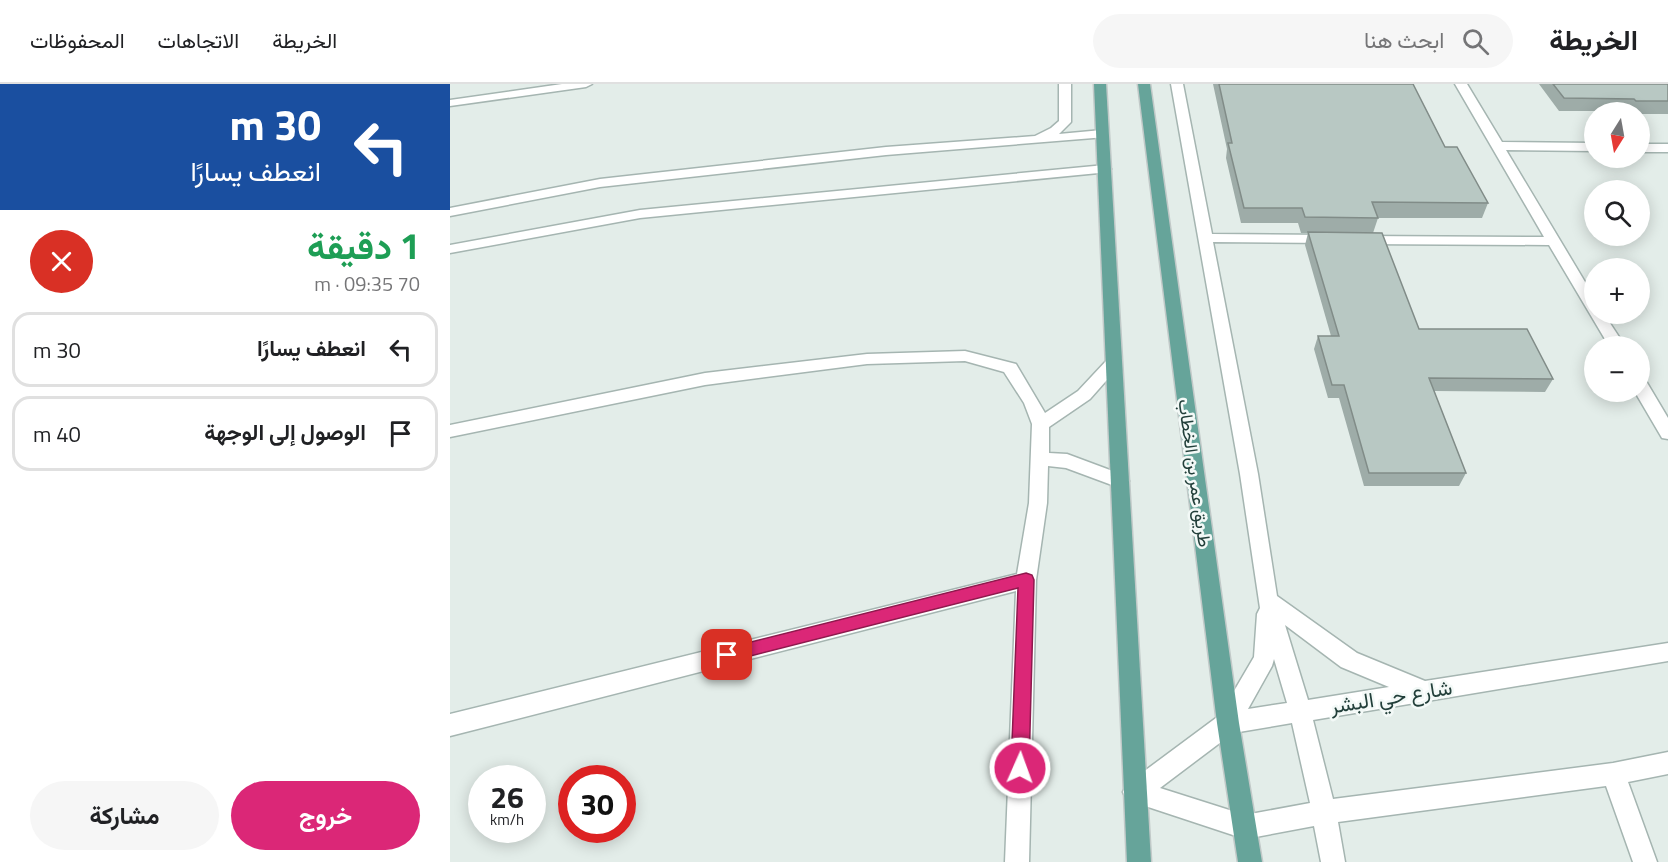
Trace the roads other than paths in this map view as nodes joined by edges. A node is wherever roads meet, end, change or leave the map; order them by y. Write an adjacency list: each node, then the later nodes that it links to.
1 (586, 84): 7 (street)
2 (1065, 84): 10 (street)
3 (1100, 84): 9 (main road)
4 (1144, 84): 33 (main road, طريق عمر بن الخطاب)
5 (1177, 84): 17 (street)
6 (1461, 84): 11 (street)
7 (524, 88): 8 (street)
8 (450, 103)
9 (1102, 134): 10 (street); 15 (main road)
10 (1031, 140): 16 (street)
11 (1498, 146): 12 (street); 18 (street)
12 (1584, 147)
13 (1650, 148): 14 (street)
14 (1668, 148)
15 (1105, 169): 19 (street); 21 (main road)
16 (450, 212)
17 (1205, 238): 18 (street); 29 (street)
18 (1554, 242): 20 (street)
19 (450, 249)
20 (1584, 292)
21 (1113, 364): 23 (street); 27 (main road)
22 (1650, 402): 25 (street)
23 (1041, 424): 24 (street); 26 (street)
24 (450, 431)
25 (1668, 433)
26 (1038, 459): 27 (street); 28 (street)
27 (1120, 481): 37 (main road)
28 (1026, 580): 34 (street); 40 (street)
29 (1268, 601): 31 (street); 32 (street); 33 (street)
30 (1668, 652): 31 (street, شارع حي البشر)
31 (1424, 691): 32 (street, شارع حي البشر)
32 (1300, 711): 33 (street, شارع حي البشر); 38 (street)
33 (1228, 723): 37 (street, شارع حي البشر); 39 (main road, طريق عمر بن الخطاب)
34 (450, 725)
35 (1668, 763): 36 (street)
36 (1613, 774): 38 (street); 44 (street)
37 (1135, 792): 39 (street); 41 (main road)
38 (1324, 812): 39 (street); 43 (street)
39 (1245, 827): 42 (main road, طريق عمر بن الخطاب)
40 (1017, 862)
41 (1139, 862)
42 (1250, 862)
43 (1333, 862)
44 (1645, 862)

